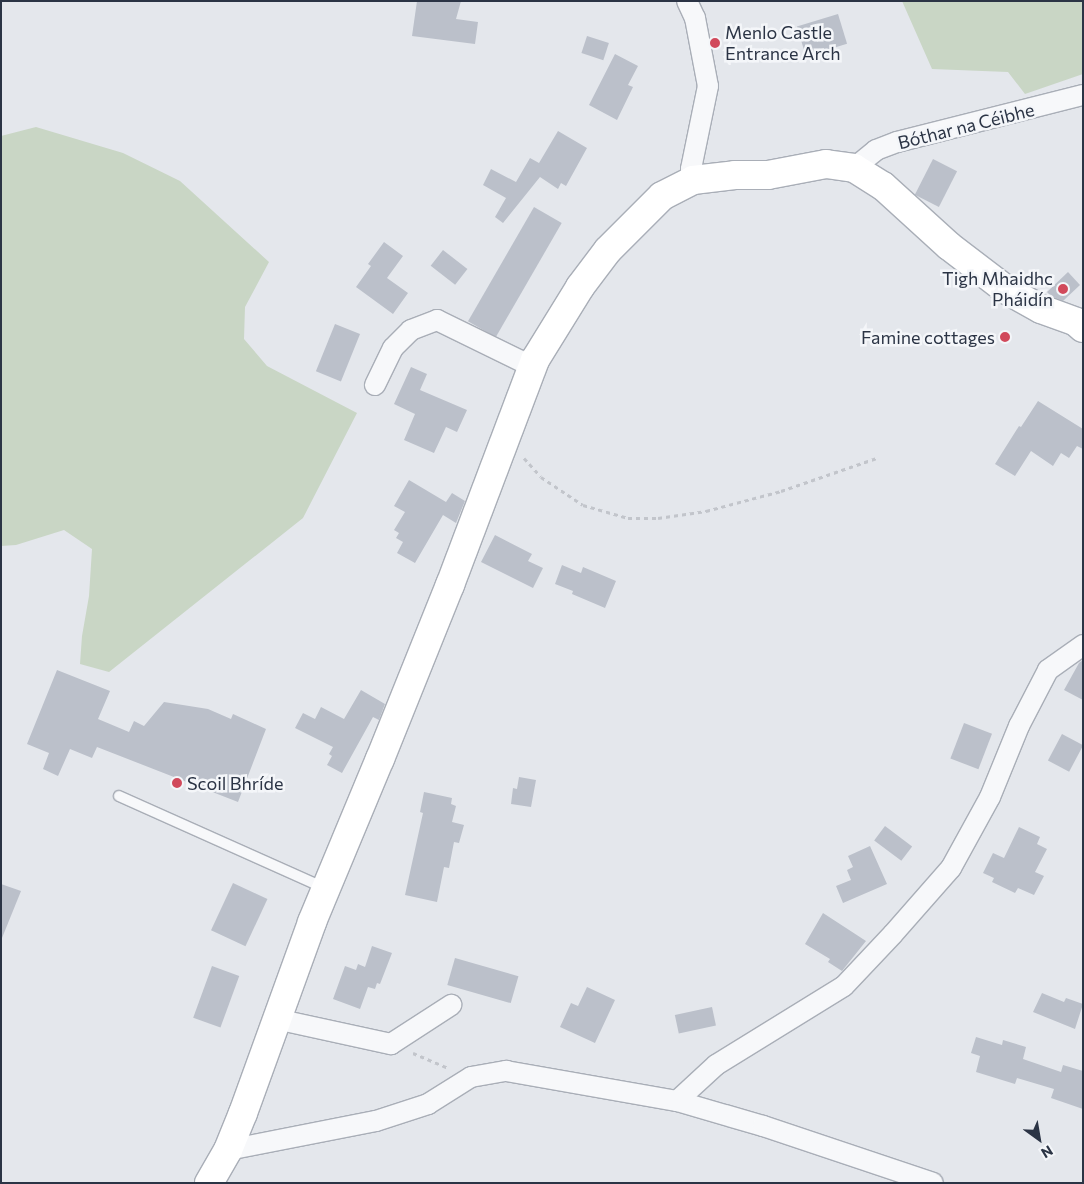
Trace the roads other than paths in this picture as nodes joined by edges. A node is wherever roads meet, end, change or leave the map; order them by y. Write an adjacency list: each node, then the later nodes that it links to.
1 (691, 10): 4 (street)
2 (1083, 95): 3 (street, Bóthar na Céibhe)
3 (854, 168): 4 (street); 5 (street)
4 (693, 180): 6 (street)
5 (1083, 328)
6 (533, 367): 7 (street); 10 (street)
7 (376, 385)
8 (1083, 644): 13 (street)
9 (119, 796): 10 (lane)
10 (326, 889): 12 (street)
11 (451, 1004): 12 (street)
12 (276, 1019): 14 (street)
13 (677, 1100): 14 (street); 16 (street)
14 (228, 1150): 15 (street)
15 (209, 1183)
16 (934, 1183)

